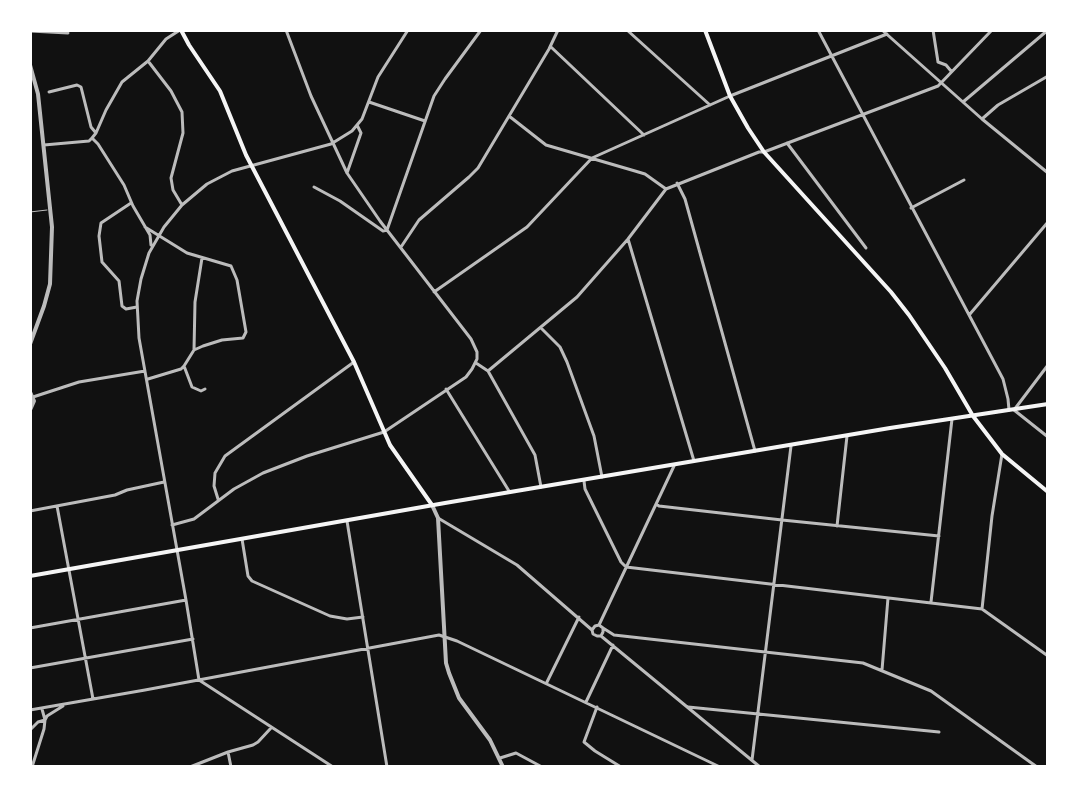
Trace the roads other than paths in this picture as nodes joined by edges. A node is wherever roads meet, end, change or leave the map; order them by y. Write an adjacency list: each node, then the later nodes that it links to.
1 (180, 30): 18 (street); 43 (main road)
2 (286, 30): 38 (street)
3 (408, 30): 27 (street)
4 (481, 30): 33 (street)
5 (558, 30): 16 (street)
6 (627, 30): 29 (street)
7 (705, 30): 26 (main road)
8 (818, 30): 17 (street)
9 (882, 30): 15 (street)
10 (933, 30): 19 (street)
11 (1048, 30): 28 (street)
12 (30, 31): 14 (street)
13 (990, 31): 22 (street)
14 (68, 33)
15 (887, 34): 17 (street); 21 (street)
16 (550, 47): 31 (street); 36 (street)
17 (832, 57): 26 (street); 30 (street)
18 (148, 61): 35 (street); 51 (street)
19 (938, 62): 21 (street); 22 (street)
20 (30, 65): 40 (street)
21 (928, 71): 24 (street)
22 (951, 72): 24 (street)
23 (1048, 76): 32 (street)
24 (942, 84): 28 (street); 30 (street)
25 (49, 92): 35 (street)
26 (730, 96): 29 (street); 41 (main road)
27 (369, 102): 33 (street); 34 (street)
28 (963, 102): 32 (street)
29 (710, 105): 36 (street)
30 (862, 115): 39 (street); 52 (street)
31 (509, 116): 42 (street); 60 (street)
32 (982, 119): 45 (street)
33 (425, 121): 57 (street)
34 (357, 125): 38 (street); 44 (street)
35 (96, 133): 37 (street)
36 (644, 135): 42 (street)
37 (92, 138): 40 (street); 50 (street)
38 (333, 143): 43 (street); 44 (street)
39 (787, 143): 41 (street); 61 (street)
40 (44, 145): 53 (street)
41 (764, 152): 47 (street); 83 (main road)
42 (592, 158): 49 (street); 64 (street)
43 (251, 166): 51 (street); 70 (main road)
44 (347, 173): 57 (street)
45 (1048, 173)
46 (964, 180): 52 (street)
47 (677, 183): 49 (street); 89 (street)
48 (314, 187): 57 (street)
49 (666, 189): 59 (street)
50 (131, 203): 56 (street); 65 (street)
51 (182, 205): 58 (street)
52 (911, 208): 66 (street)
53 (51, 209): 54 (lane); 68 (street)
54 (30, 212)
55 (1048, 222): 66 (street)
56 (145, 227): 58 (street); 62 (street)
57 (387, 230): 60 (street)
58 (159, 235): 62 (street); 63 (street)
59 (628, 239): 67 (street); 91 (street)
60 (401, 247): 64 (street)
61 (866, 248)
62 (151, 249): 65 (street)
63 (202, 258): 69 (street); 69 (street)
64 (434, 292): 71 (street)
65 (137, 307): 74 (street)
66 (969, 315): 82 (street)
67 (541, 328): 75 (street); 93 (street)
68 (30, 344)
69 (194, 350): 73 (street)
70 (354, 362): 85 (main road); 99 (street)
71 (476, 363): 75 (street); 78 (street)
72 (1048, 365): 82 (street)
73 (184, 366): 76 (street); 77 (street)
74 (145, 371): 76 (street); 79 (street)
75 (488, 371): 96 (street)
76 (147, 380): 95 (street)
77 (205, 389)
78 (446, 389): 85 (street); 98 (street)
79 (32, 394): 81 (street)
80 (1048, 404): 82 (main road)
81 (30, 410)
82 (1011, 410): 83 (main road); 87 (street)
83 (973, 416): 84 (main road); 90 (main road)
84 (952, 419): 86 (main road); 109 (street)
85 (384, 432): 99 (street); 101 (main road)
86 (847, 436): 88 (main road); 108 (street)
87 (1048, 437)
88 (791, 445): 89 (main road); 105 (street)
89 (755, 451): 91 (main road)
90 (1002, 454): 97 (main road); 119 (street)
91 (694, 461): 92 (main road)
92 (674, 465): 93 (main road); 100 (street)
93 (602, 477): 94 (main road)
94 (584, 480): 96 (main road); 112 (street)
95 (164, 482): 102 (street); 107 (street)
96 (541, 487): 98 (main road)
97 (1048, 492)
98 (509, 493): 101 (main road)
99 (218, 499): 107 (street)
100 (656, 504): 105 (street); 112 (street)
101 (432, 505): 104 (street); 106 (main road)
102 (57, 506): 103 (street); 113 (street)
103 (30, 511)
104 (438, 518): 121 (street); 126 (street)
105 (782, 520): 108 (street); 115 (street)
106 (347, 521): 110 (main road); 120 (street)
107 (172, 525): 111 (street)
108 (837, 526): 109 (street)
109 (939, 536): 118 (street)
110 (242, 539): 111 (main road); 120 (street)
111 (177, 551): 113 (main road); 117 (street)
112 (626, 567): 115 (street); 123 (street)
113 (70, 569): 114 (main road); 122 (street)
114 (30, 576)
115 (774, 585): 116 (street); 131 (street)
116 (888, 598): 118 (street); 135 (street)
117 (186, 600): 122 (street); 128 (street)
118 (931, 603): 119 (street)
119 (982, 609): 132 (street)
120 (363, 617): 130 (street)
121 (579, 617): 125 (street); 137 (street)
122 (78, 619): 124 (street); 133 (street)
123 (601, 627): 125 (street); 127 (street); 131 (street)
124 (30, 628)
125 (592, 630): 127 (street)
126 (445, 636): 130 (street); 137 (street); 151 (street)
127 (601, 636): 129 (street)
128 (193, 639): 133 (street); 136 (street)
129 (613, 645): 139 (street); 142 (street)
130 (368, 649): 136 (street); 157 (street)
131 (765, 652): 135 (street); 145 (street)
132 (1048, 656)
133 (85, 658): 134 (street); 138 (street)
134 (30, 668)
135 (882, 670): 163 (street)
136 (199, 680): 138 (street); 147 (street)
137 (546, 683): 139 (street)
138 (93, 699): 140 (street)
139 (586, 702): 141 (street)
140 (66, 704): 143 (street); 146 (street)
141 (597, 707): 160 (street); 161 (street)
142 (688, 707): 145 (street); 152 (street)
143 (44, 708): 144 (street); 146 (street)
144 (30, 710)
145 (757, 714): 149 (street); 152 (street)
146 (46, 718): 148 (street); 153 (street)
147 (272, 726): 150 (street); 156 (street)
148 (30, 730)
149 (939, 732)
150 (228, 752): 154 (street); 155 (street)
151 (500, 758): 158 (street); 159 (street)
152 (752, 760): 162 (street)
153 (32, 767)
154 (190, 767)
155 (231, 767)
156 (333, 767)
157 (387, 767)
158 (501, 767)
159 (542, 767)
160 (621, 767)
161 (720, 767)
162 (760, 767)
163 (1037, 767)

